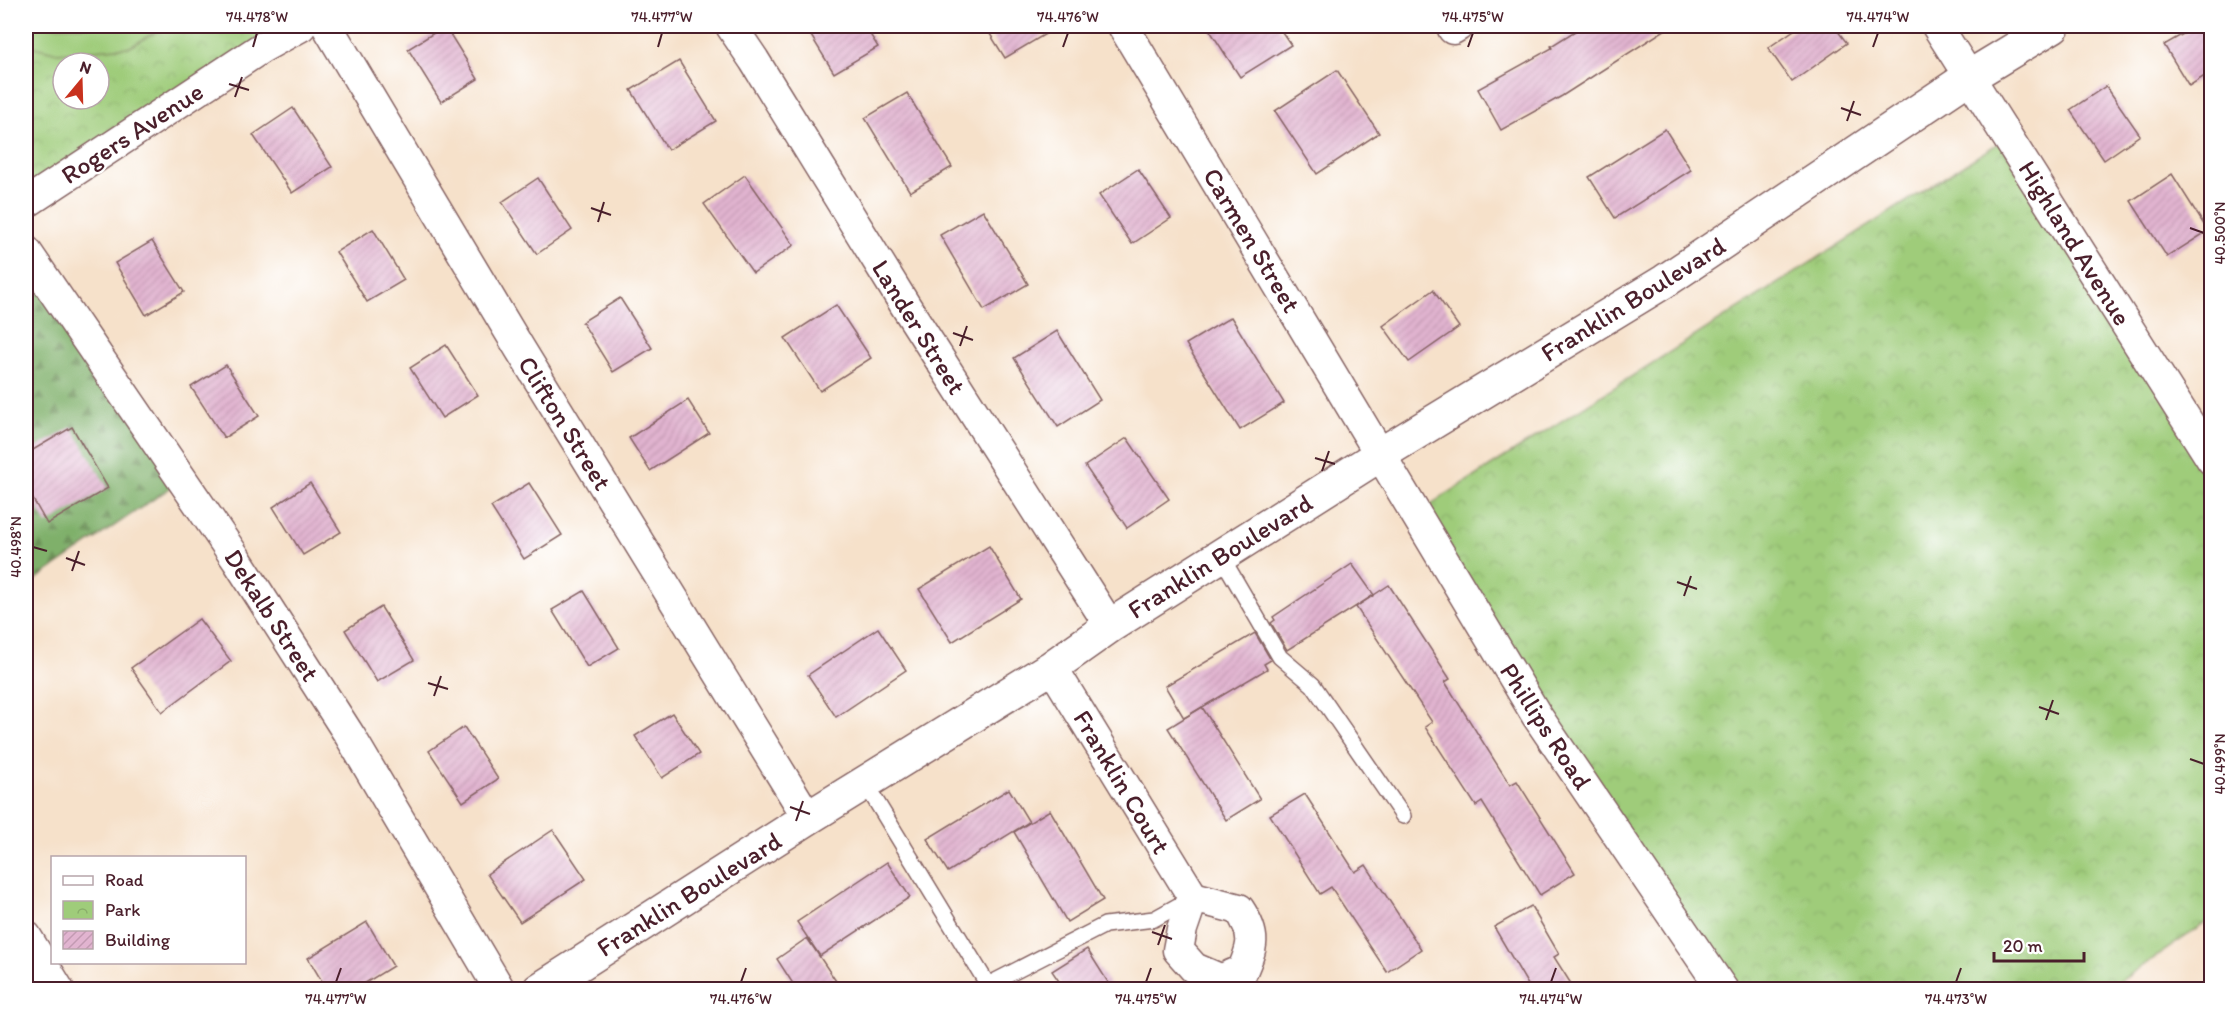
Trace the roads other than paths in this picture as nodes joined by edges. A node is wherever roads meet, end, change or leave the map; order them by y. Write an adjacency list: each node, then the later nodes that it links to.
1 (301, 26): 8 (street, Rogers Avenue)
2 (327, 26): 17 (street, Clifton Street)
3 (731, 26): 13 (street, Lander Street)
4 (1123, 26): 10 (street, Carmen Street)
5 (1937, 26): 7 (street, Highland Avenue)
6 (2053, 26): 7 (street, Franklin Boulevard)
7 (1969, 77): 10 (street, Franklin Boulevard); 11 (street, Highland Avenue)
8 (26, 203)
9 (26, 251): 22 (street, Dekalb Street)
10 (1381, 454): 12 (street, Franklin Boulevard); 24 (street, Phillips Road)
11 (2211, 460)
12 (1221, 556): 13 (street, Franklin Boulevard); 16 (lane)
13 (1110, 626): 14 (street, Franklin Boulevard)
14 (1052, 667): 15 (street, Franklin Boulevard); 18 (street, Franklin Court)
15 (865, 783): 17 (street, Franklin Boulevard); 20 (lane)
16 (1403, 816)
17 (808, 818): 23 (street, Franklin Boulevard)
18 (1193, 897): 20 (lane)
19 (26, 936): 21 (street)
20 (985, 987)
21 (59, 990)
22 (501, 990)
23 (539, 990)
24 (1723, 990)

